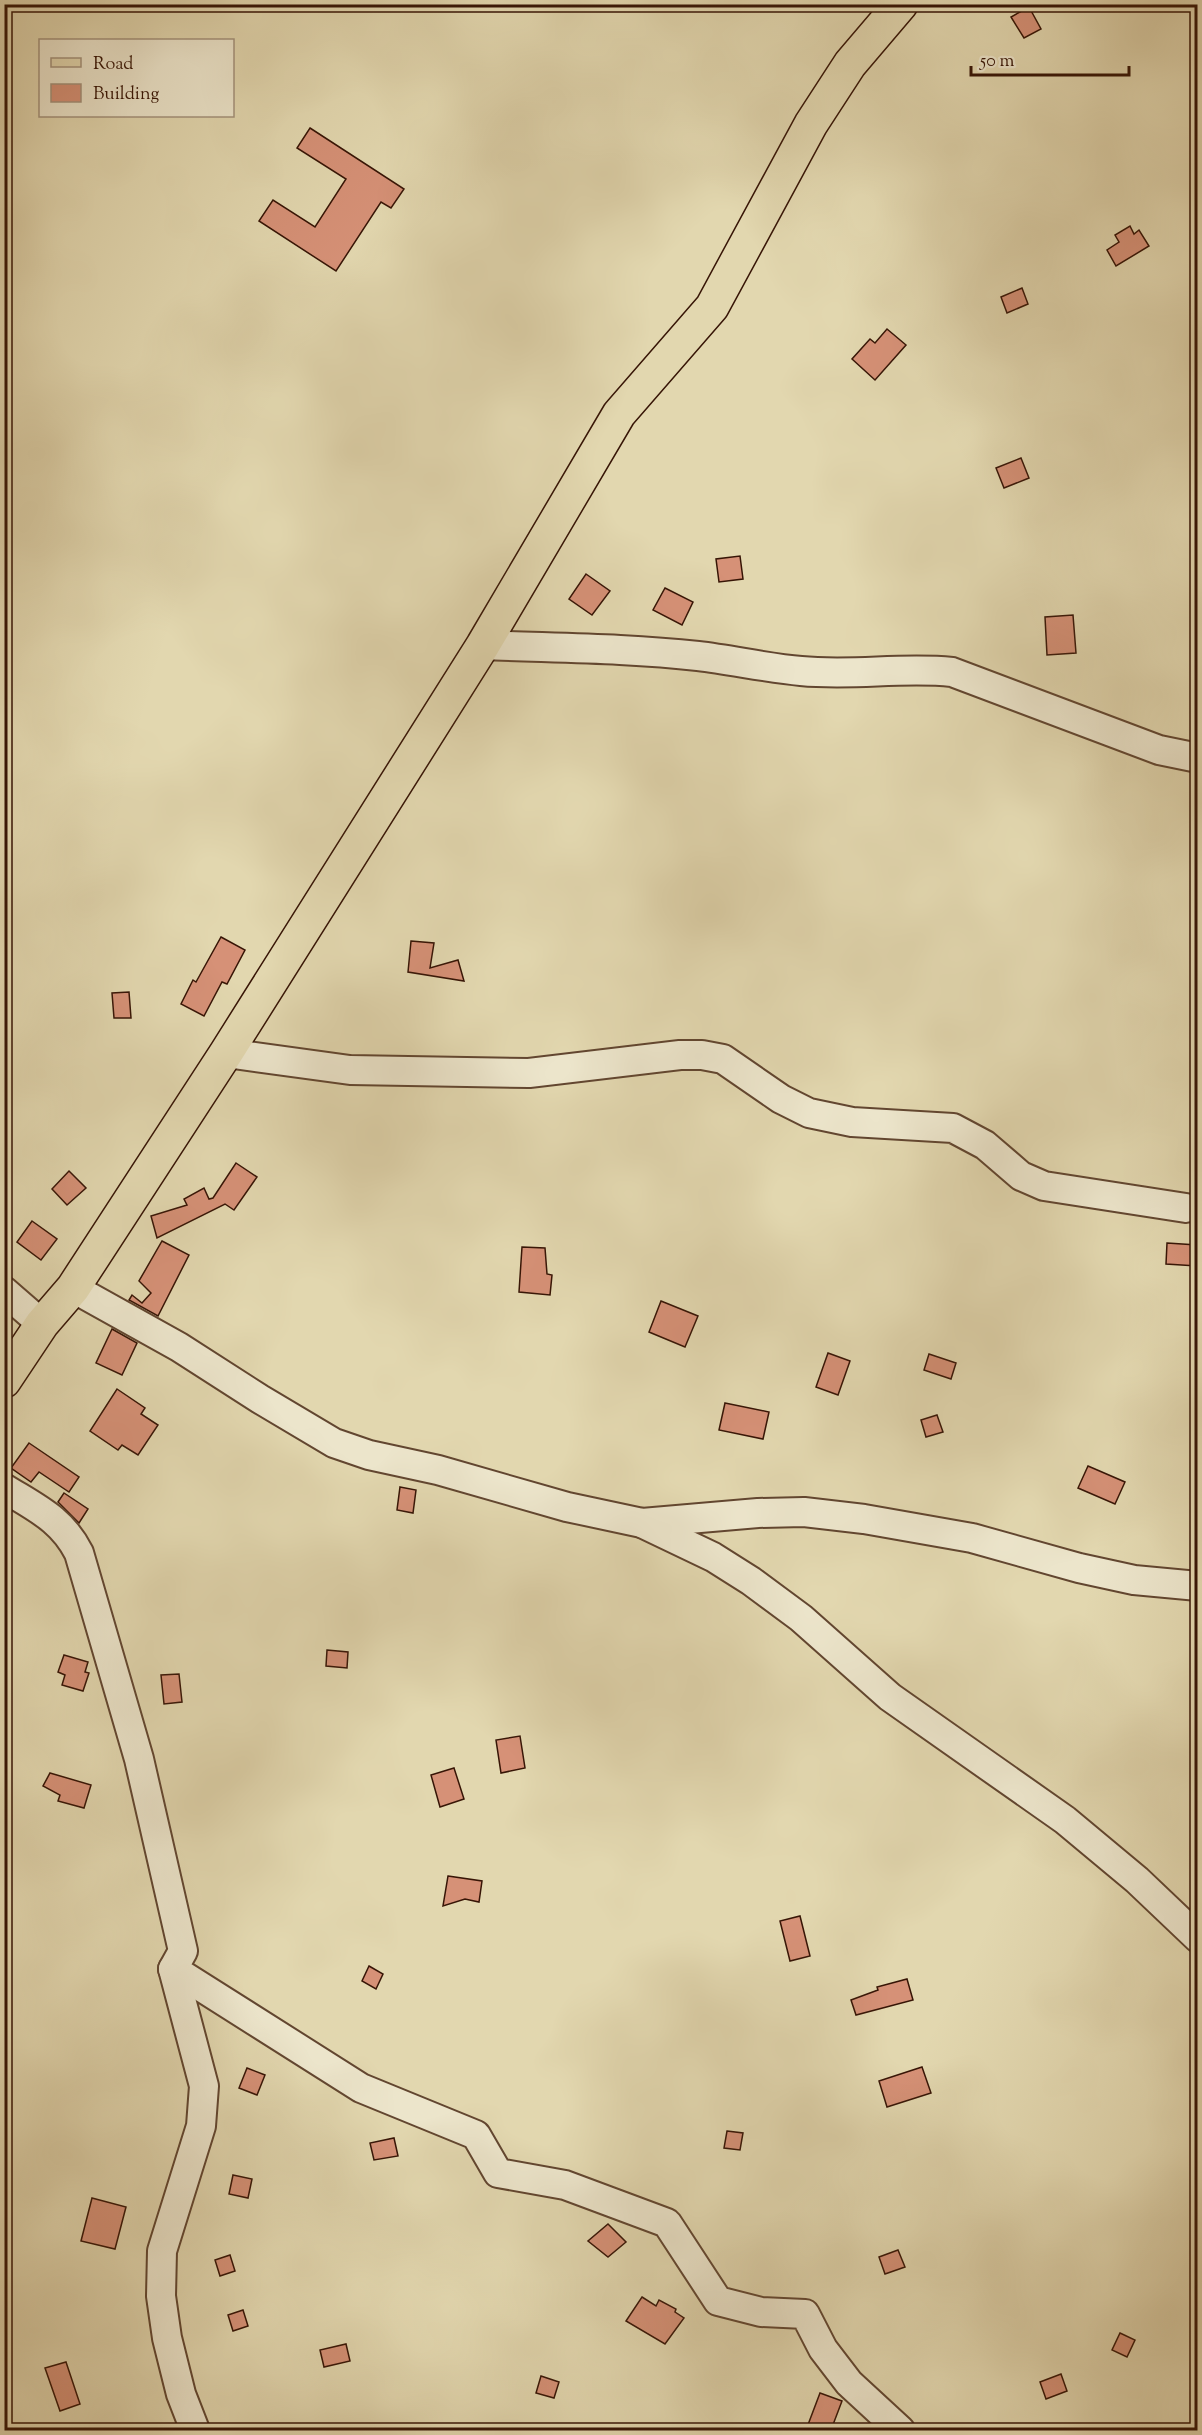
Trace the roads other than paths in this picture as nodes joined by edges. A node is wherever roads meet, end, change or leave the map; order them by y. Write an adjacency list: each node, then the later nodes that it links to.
1 (901, 4): 2 (main road)
2 (483, 645): 3 (street); 4 (main road)
3 (1197, 758)
4 (226, 1053): 5 (street); 6 (main road)
5 (1186, 1208)
6 (73, 1288): 8 (main road); 11 (street)
7 (4, 1291): 8 (street)
8 (42, 1324): 9 (main road)
9 (4, 1381)
10 (4, 1488): 14 (street)
11 (642, 1523): 12 (street); 13 (street)
12 (1197, 1586)
13 (1197, 1938)
14 (173, 1969): 15 (street); 16 (street)
15 (195, 2430)
16 (900, 2430)

